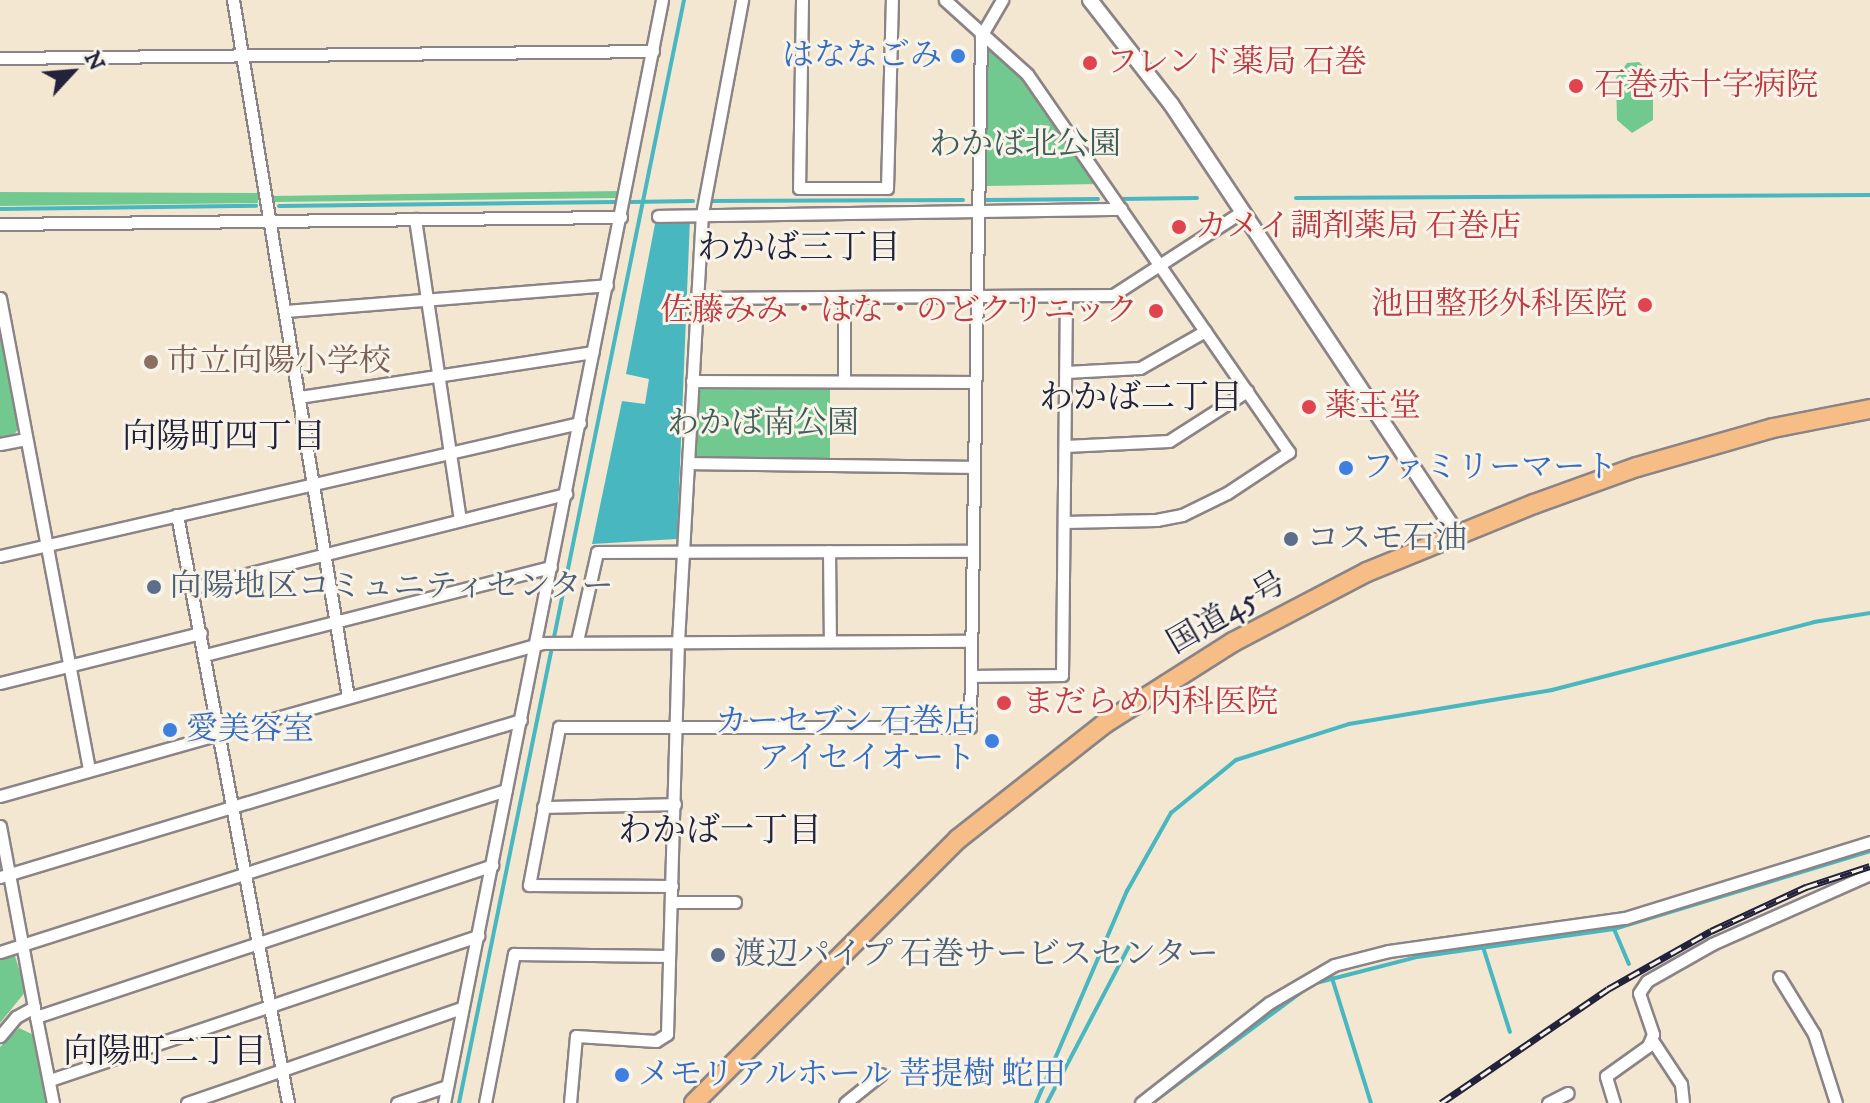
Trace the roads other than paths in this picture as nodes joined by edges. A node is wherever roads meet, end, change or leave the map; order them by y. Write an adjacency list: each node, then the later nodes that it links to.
1 (233, 0): 11 (street)
2 (662, 0): 10 (street)
3 (742, 0): 16 (street)
4 (802, 0): 5 (street)
5 (892, 0)
6 (945, 0): 9 (street)
7 (1002, 0): 9 (street)
8 (1090, 0): 14 (street)
9 (982, 28): 13 (street); 15 (street)
10 (653, 51): 11 (street); 18 (street)
11 (241, 55): 12 (street); 20 (street)
12 (0, 58)
13 (1121, 209): 15 (street); 22 (street)
14 (1243, 211): 22 (street); 53 (street)
15 (978, 212): 16 (street); 24 (street)
16 (702, 214): 17 (street); 29 (street)
17 (658, 216)
18 (621, 217): 19 (street); 23 (street)
19 (415, 219): 20 (street); 28 (street)
20 (270, 222): 21 (street); 30 (street)
21 (0, 224)
22 (1162, 267): 26 (street); 31 (street)
23 (607, 285): 28 (street); 32 (street)
24 (976, 296): 25 (street); 26 (street); 37 (street)
25 (844, 297): 29 (street); 35 (street)
26 (1066, 297): 33 (street)
27 (0, 298): 42 (street)
28 (426, 298): 30 (street); 34 (street)
29 (696, 298): 36 (street)
30 (285, 311): 39 (street)
31 (1205, 331): 33 (street); 38 (street)
32 (593, 352): 34 (street); 41 (street)
33 (1066, 372): 44 (street)
34 (438, 376): 39 (street); 45 (street)
35 (844, 380): 36 (street); 37 (street)
36 (692, 381): 46 (street)
37 (975, 382): 47 (street)
38 (1247, 391): 44 (street); 52 (street)
39 (299, 397): 48 (street)
40 (1870, 409): 53 (highway, 国道45号)
41 (580, 423): 45 (street); 49 (street)
42 (25, 439): 43 (street); 54 (street)
43 (0, 444)
44 (1065, 446): 52 (street)
45 (450, 454): 48 (street); 51 (street)
46 (688, 463): 47 (street); 55 (street)
47 (974, 467): 57 (street)
48 (312, 482): 50 (street); 58 (street)
49 (566, 494): 51 (street); 60 (street)
50 (177, 515): 54 (street); 61 (street)
51 (460, 520): 58 (street)
52 (1064, 522): 71 (street)
53 (1457, 534): 115 (highway, 国道45号)
54 (46, 546): 59 (street); 70 (street)
55 (683, 551): 56 (street); 64 (street); 67 (street)
56 (829, 551): 57 (street); 65 (street)
57 (973, 551): 66 (street)
58 (324, 555): 61 (street); 62 (street)
59 (0, 556)
60 (551, 567): 62 (street); 68 (street)
61 (191, 588): 63 (street)
62 (335, 621): 69 (street); 73 (street)
63 (201, 633): 69 (street); 70 (street)
64 (571, 641): 67 (street); 68 (street)
65 (830, 641): 66 (street); 67 (street)
66 (971, 641): 71 (street)
67 (678, 642): 75 (street)
68 (539, 644): 73 (street); 74 (street)
69 (205, 655): 76 (street)
70 (69, 667): 72 (street); 77 (street)
71 (971, 676): 75 (street)
72 (0, 683)
73 (348, 697): 76 (street)
74 (521, 720): 78 (street); 81 (street)
75 (677, 728): 80 (street); 82 (street)
76 (217, 735): 77 (street); 81 (street)
77 (89, 769): 79 (street)
78 (506, 790): 85 (street); 86 (street)
79 (0, 796)
80 (675, 804): 82 (street); 89 (street)
81 (232, 807): 86 (street); 88 (street)
82 (543, 807): 89 (street)
83 (0, 826): 88 (street)
84 (1870, 842): 117 (street)
85 (492, 865): 92 (street); 93 (street)
86 (245, 874): 93 (street); 94 (street)
87 (1870, 874): 102 (street)
88 (5, 876): 94 (street)
89 (672, 886): 90 (street)
90 (672, 902): 91 (street); 96 (street)
91 (735, 902)
92 (478, 936): 98 (street); 99 (street)
93 (257, 942): 98 (street); 100 (street)
94 (23, 944): 95 (street); 100 (street)
95 (0, 952)
96 (669, 956): 113 (street); 114 (street)
97 (1779, 977): 121 (street)
98 (269, 1006): 103 (street); 105 (street)
99 (462, 1008): 103 (street); 106 (street)
100 (35, 1012): 101 (street); 105 (street)
101 (0, 1036)
102 (1652, 1040): 119 (street); 120 (street)
103 (281, 1070): 109 (street); 110 (street)
104 (881, 1074): 116 (street)
105 (50, 1080): 108 (street)
106 (447, 1086): 111 (street); 112 (street)
107 (1568, 1093): 118 (street)
108 (53, 1103)
109 (187, 1103)
110 (288, 1103)
111 (397, 1103)
112 (444, 1103)
113 (485, 1103)
114 (570, 1103)
115 (694, 1103)
116 (845, 1103)
117 (1141, 1103)
118 (1548, 1103)
119 (1614, 1103)
120 (1683, 1103)
121 (1836, 1103)

